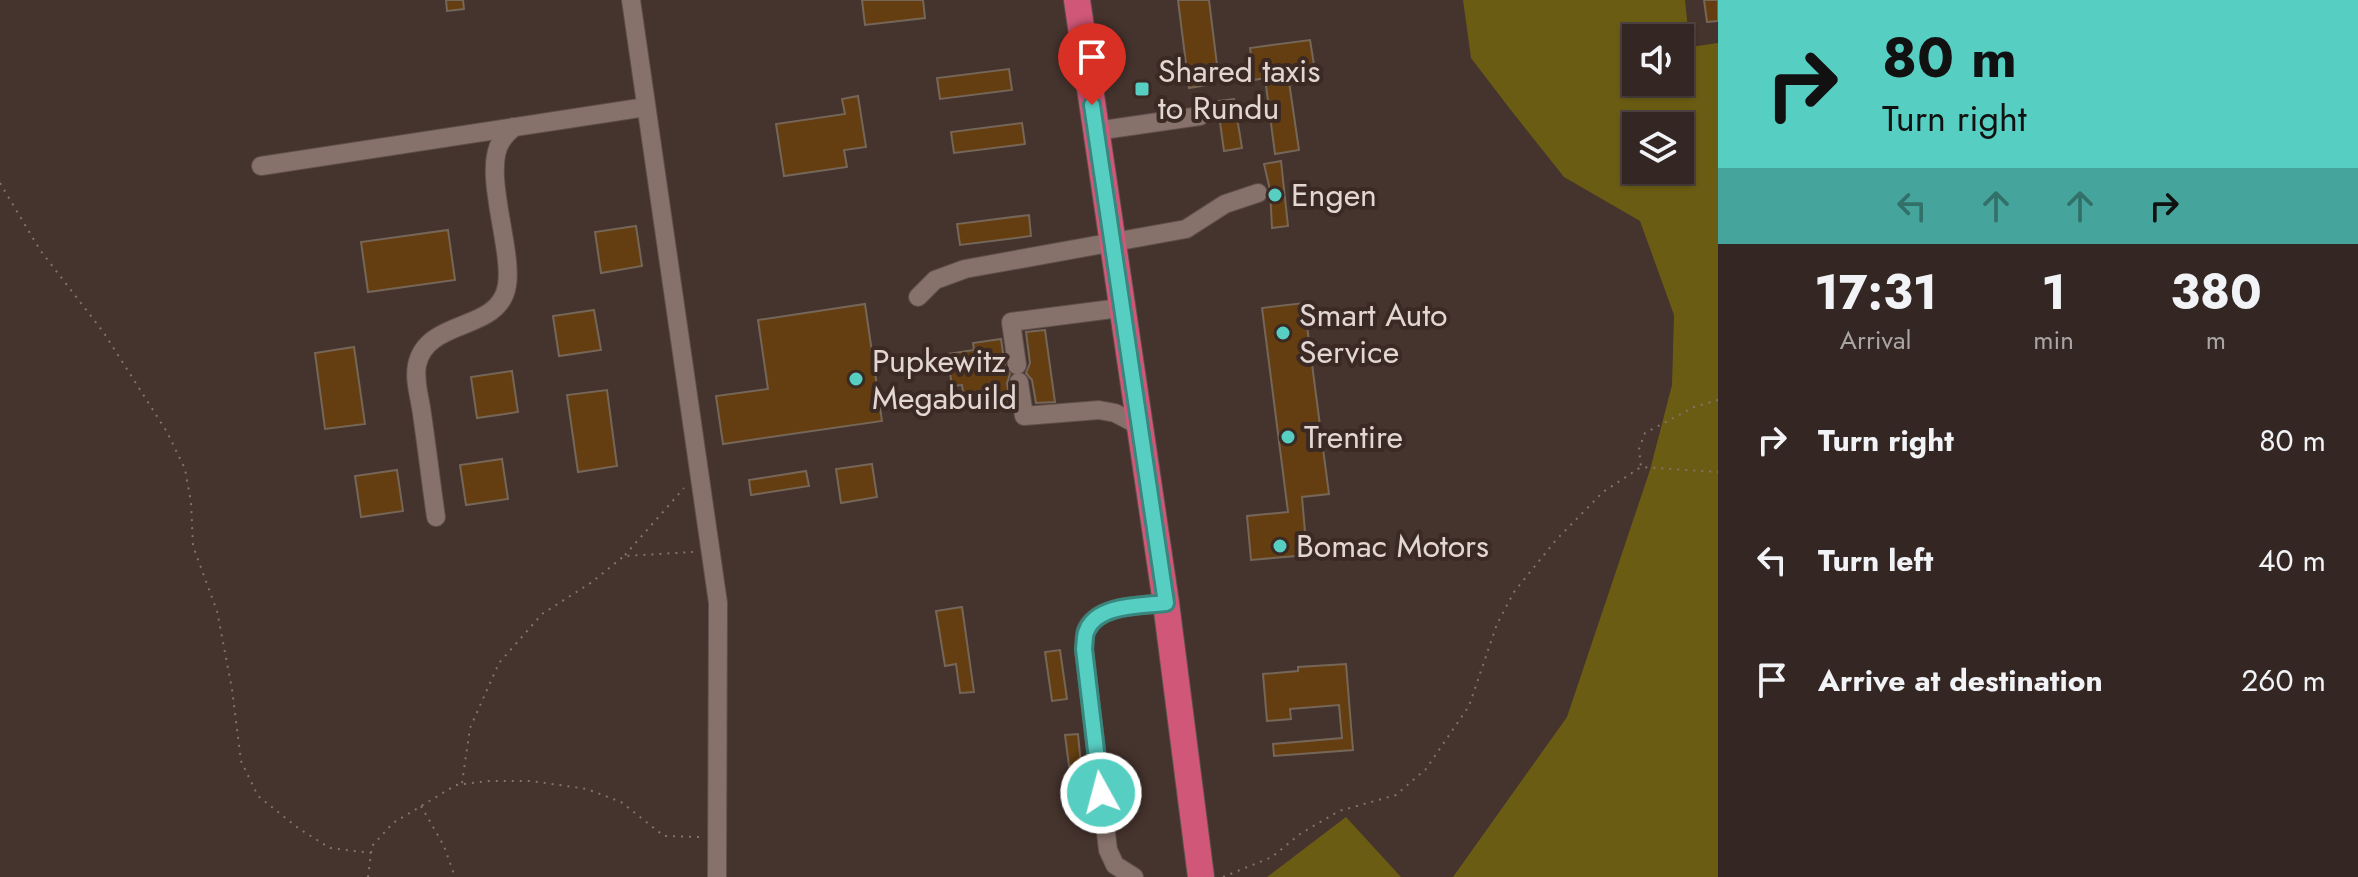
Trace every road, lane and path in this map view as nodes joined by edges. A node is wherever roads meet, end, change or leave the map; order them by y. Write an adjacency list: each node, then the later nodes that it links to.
1 (631, 0): 3 (street)
2 (1077, 0): 6 (highway)
3 (646, 107): 5 (street); 16 (street)
4 (1200, 116): 6 (street)
5 (514, 127): 7 (street); 18 (street)
6 (1096, 131): 10 (highway)
7 (261, 166)
8 (0, 183): 25 (path)
9 (1258, 193): 10 (street)
10 (1112, 244): 11 (street); 12 (highway)
11 (918, 297)
12 (1120, 308): 14 (highway); 14 (street)
13 (1718, 400): 15 (path)
14 (1140, 426): 21 (highway)
15 (1641, 467): 17 (path); 31 (path)
16 (699, 471): 19 (street); 20 (path)
17 (1718, 472)
18 (436, 517)
19 (710, 552): 20 (path); 24 (street)
20 (624, 556): 22 (path)
21 (1166, 603): 29 (street); 30 (highway)
22 (462, 784): 23 (path); 24 (path)
23 (420, 805): 25 (path); 27 (path)
24 (717, 836): 28 (street)
25 (371, 853): 26 (path)
26 (368, 877)
27 (455, 877)
28 (717, 877)
29 (1134, 877)
30 (1201, 877)
31 (1223, 877)

